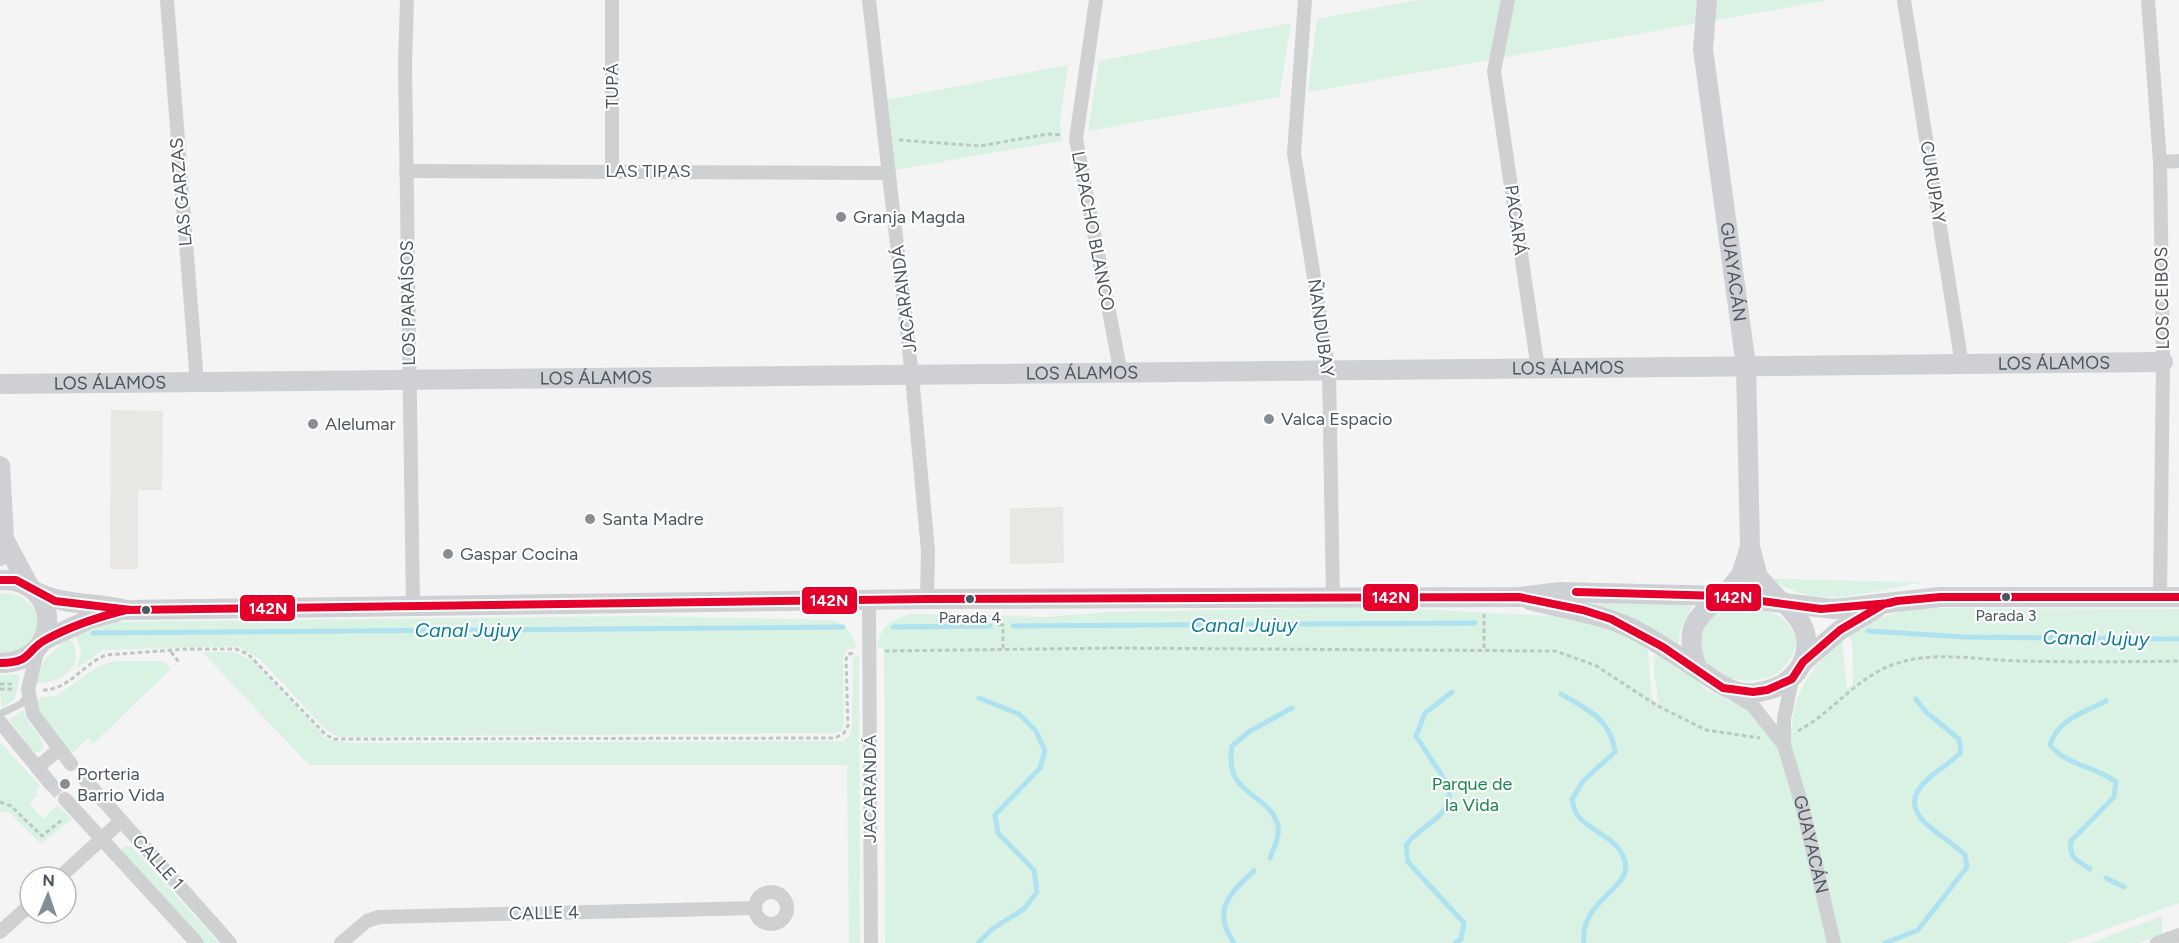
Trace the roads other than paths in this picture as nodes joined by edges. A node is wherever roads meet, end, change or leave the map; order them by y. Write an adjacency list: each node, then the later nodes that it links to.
1 (167, 0): 24 (street, LAS GARZAS)
2 (407, 0): 13 (street, LOS PARAÍSOS)
3 (612, 0): 14 (street, TUPÁ)
4 (869, 0): 15 (street, JACARANDÁ)
5 (1096, 0): 21 (street, LAPACHO BLANCO)
6 (1305, 0): 20 (street, ÑANDUBAY)
7 (1508, 0): 19 (street, PACARÁ)
8 (1707, 0): 18 (street, GUAYACÁN)
9 (1904, 0): 17 (street, CURUPAY)
10 (2148, 0): 12 (street, LOS CEIBOS)
11 (2179, 161): 12 (street)
12 (2160, 162): 16 (street, LOS CEIBOS)
13 (406, 171): 14 (street, LAS TIPAS); 23 (street, LOS PARAÍSOS)
14 (612, 171): 15 (street, LAS TIPAS)
15 (889, 173): 22 (street, JACARANDÁ)
16 (2163, 362): 17 (street, LOS ÁLAMOS); 33 (street, LOS CEIBOS)
17 (1962, 365): 18 (street, LOS ÁLAMOS)
18 (1746, 366): 19 (street, LOS ÁLAMOS); 27 (street, GUAYACÁN)
19 (1538, 369): 20 (street, LOS ÁLAMOS)
20 (1329, 371): 21 (street, LOS ÁLAMOS); 34 (street, ÑANDUBAY)
21 (1121, 374): 22 (street, LOS ÁLAMOS)
22 (912, 376): 23 (street, LOS ÁLAMOS); 35 (street, JACARANDÁ)
23 (409, 381): 24 (street, LOS ÁLAMOS); 39 (street, LOS PARAÍSOS)
24 (197, 383): 25 (street, LOS ÁLAMOS)
25 (0, 384)
26 (0, 466): 28 (street)
27 (1750, 547): 31 (street, GUAYACÁN); 37 (street, GUAYACÁN)
28 (2, 548): 30 (street)
29 (0, 580): 30 (street)
30 (32, 589): 40 (street); 41 (street)
31 (1723, 596): 32 (street); 37 (street); 44 (street)
32 (1519, 597): 34 (street); 44 (street)
33 (2170, 597): 38 (street)
34 (1333, 598): 35 (street)
35 (927, 599): 36 (street)
36 (869, 600): 39 (street); 67 (street, JACARANDÁ)
37 (1782, 602): 38 (street); 42 (street)
38 (1884, 604): 42 (street)
39 (413, 606): 40 (street)
40 (126, 610): 41 (street)
41 (41, 644): 43 (street); 47 (street)
42 (1803, 662): 45 (street)
43 (0, 663)
44 (1697, 668): 46 (street)
45 (1792, 678): 46 (street); 50 (street, GUAYACÁN)
46 (1723, 688): 50 (street, GUAYACÁN)
47 (25, 689): 48 (lane); 51 (street)
48 (0, 714)
49 (0, 722): 53 (street)
50 (1784, 746): 68 (street, GUAYACÁN)
51 (59, 749): 52 (street); 53 (street)
52 (71, 764)
53 (37, 768): 55 (street)
54 (85, 780): 57 (street, CALLE 1)
55 (50, 783)
56 (70, 804): 58 (street, CALLE 1)
57 (121, 821): 58 (street); 65 (street, CALLE 1)
58 (103, 838): 59 (street); 64 (street, CALLE 1)
59 (73, 865)
60 (755, 909): 66 (street, CALLE 4)
61 (18, 916): 62 (street)
62 (0, 932)
63 (2179, 935): 69 (street)
64 (197, 943)
65 (230, 943)
66 (341, 943)
67 (871, 943)
68 (1834, 943)
69 (2157, 943)

